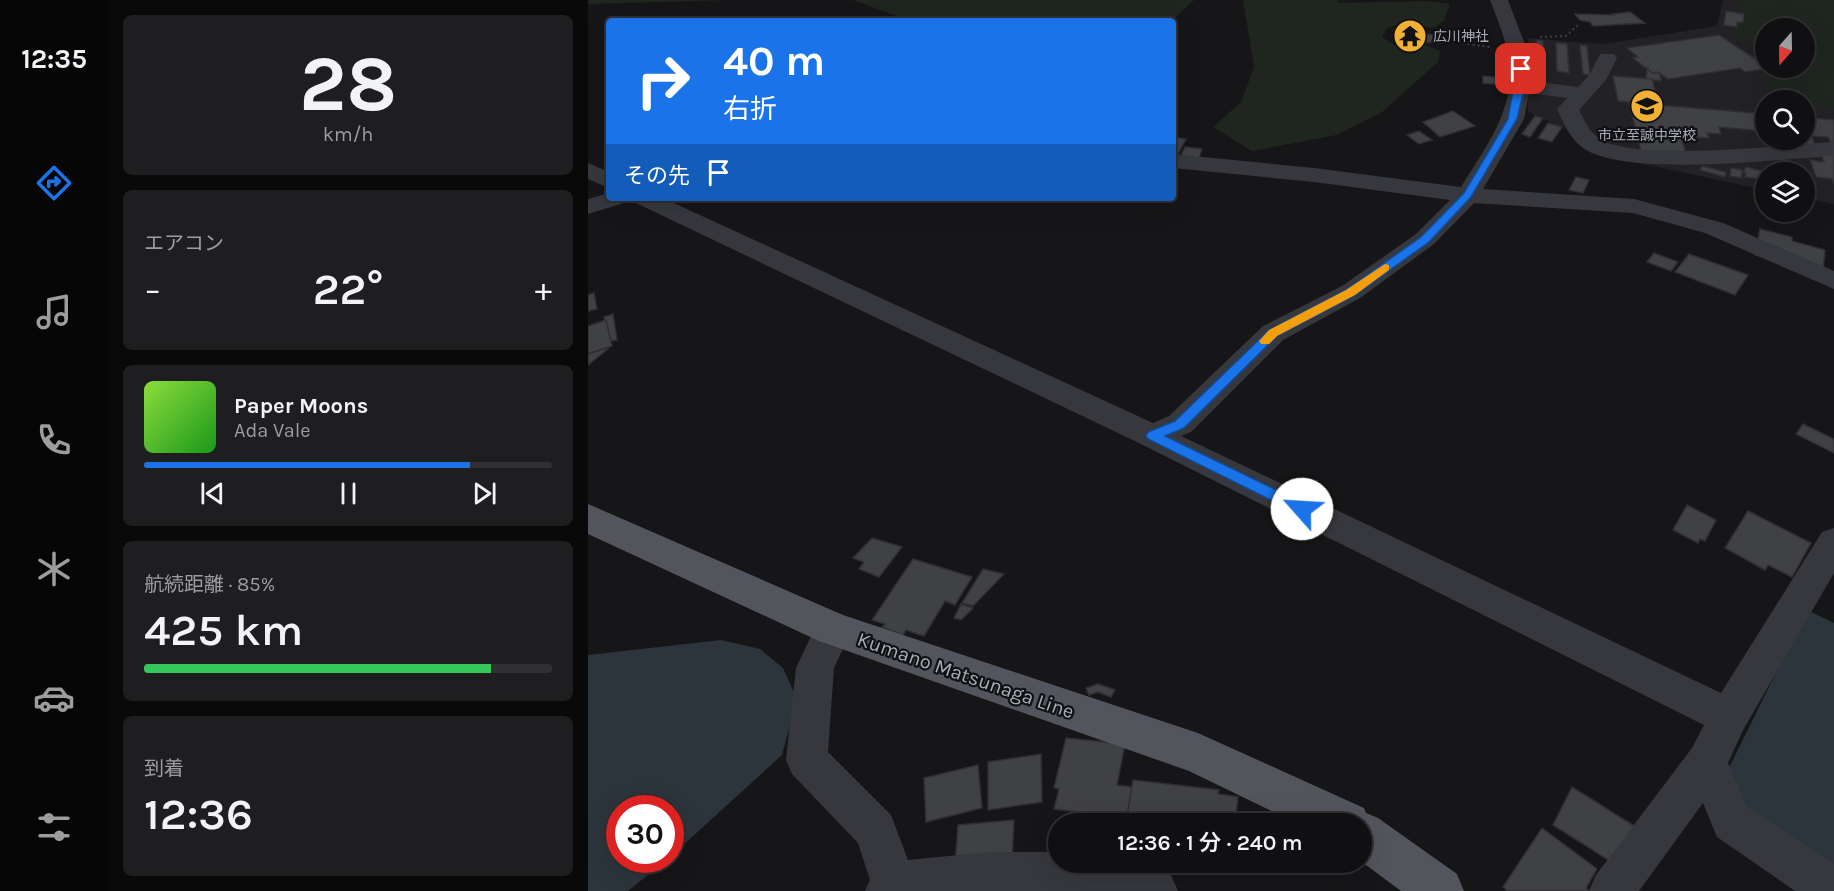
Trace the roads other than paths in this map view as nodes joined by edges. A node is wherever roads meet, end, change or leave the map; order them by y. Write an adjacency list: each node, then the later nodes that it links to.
1 (1499, 0): 3 (street)
2 (1607, 58): 4 (street)
3 (1520, 86): 4 (street); 9 (street)
4 (1583, 94): 5 (street)
5 (1834, 149)
6 (1176, 161): 9 (street)
7 (588, 170): 8 (street)
8 (606, 179)
9 (1468, 195): 13 (street); 14 (street)
10 (607, 201): 12 (street)
11 (650, 201): 14 (street)
12 (588, 207)
13 (1834, 281)
14 (1152, 436): 18 (street)
15 (588, 518): 17 (main road, Kumano Matsunaga Line)
16 (1834, 542): 18 (street)
17 (833, 629): 20 (main road, Kumano Matsunaga Line); 22 (street)
18 (1729, 717): 19 (street)
19 (1707, 762): 25 (street); 26 (street)
20 (1324, 813)
21 (1372, 841): 24 (main road)
22 (891, 887): 23 (street)
23 (1155, 891)
24 (1440, 891)
25 (1612, 891)
26 (1834, 891)

